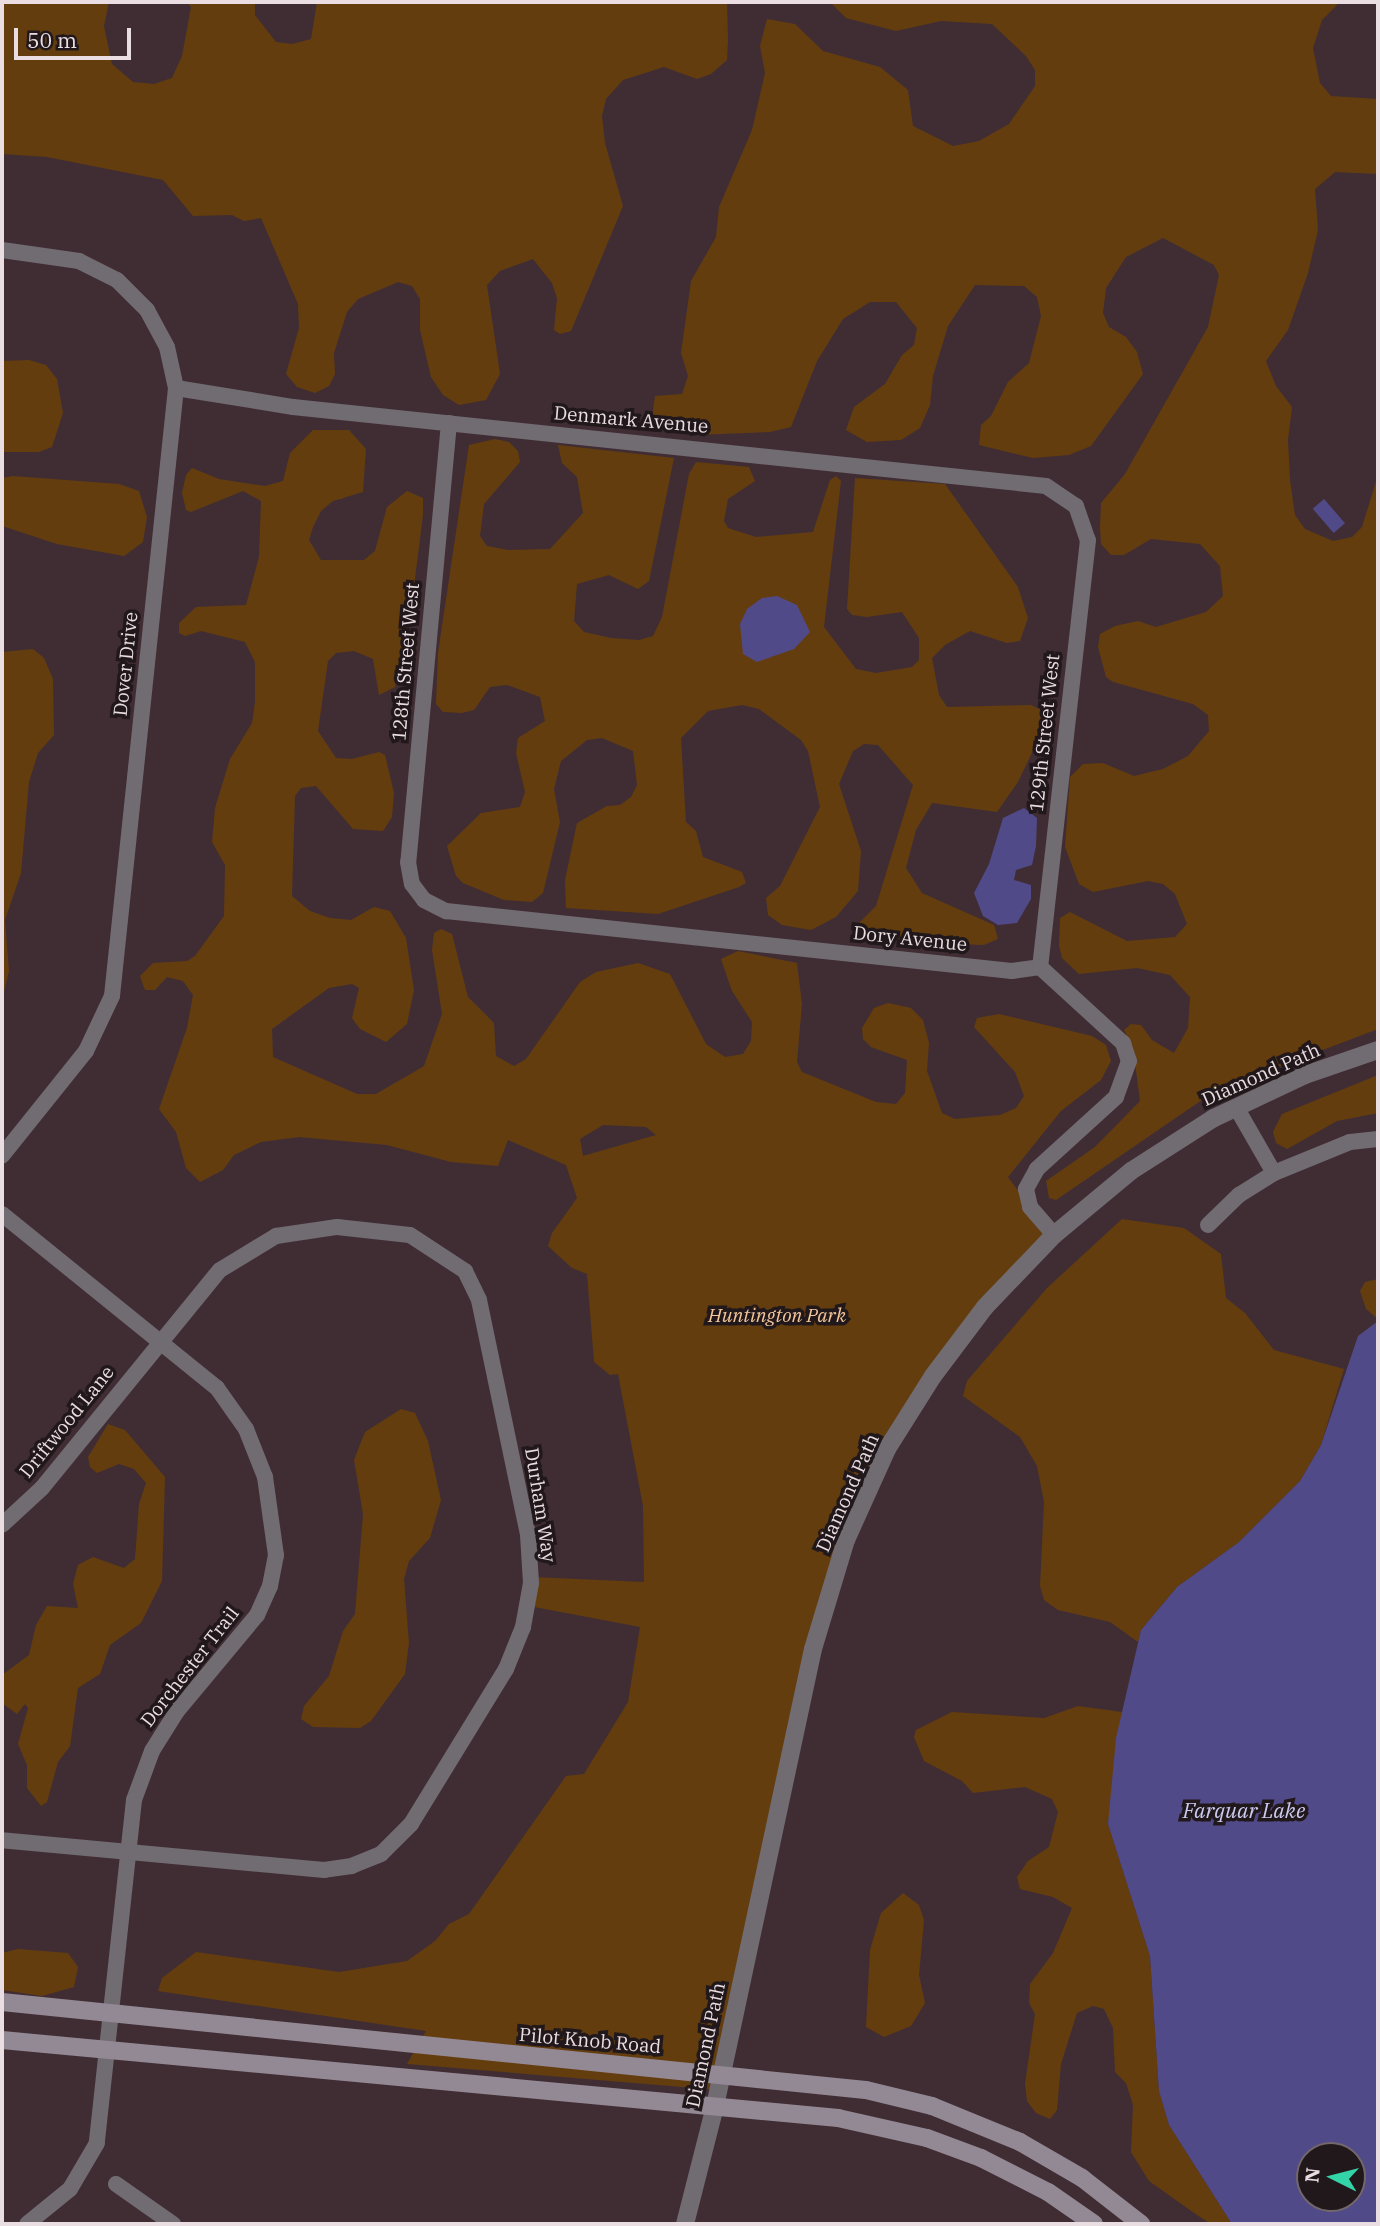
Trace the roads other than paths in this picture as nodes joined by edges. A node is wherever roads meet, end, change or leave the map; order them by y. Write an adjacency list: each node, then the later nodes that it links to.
1 (2, 250): 2 (street, Dover Drive)
2 (176, 388): 3 (street, Denmark Avenue); 10 (street, Dover Drive)
3 (449, 424): 4 (street, Denmark Avenue); 5 (street, 128th Street West)
4 (1076, 506): 6 (street, 129th Street West)
5 (424, 900): 6 (street, Dory Avenue)
6 (1040, 967): 14 (street)
7 (1378, 1050): 8 (street, Diamond Path)
8 (1237, 1107): 11 (street); 14 (street, Diamond Path)
9 (1378, 1139): 11 (street)
10 (2, 1156)
11 (1274, 1173): 13 (street)
12 (2, 1214): 15 (street, Dorchester Trail)
13 (1208, 1224)
14 (1055, 1235): 23 (street, Diamond Path)
15 (160, 1341): 16 (street, Driftwood Lane); 18 (street, Dorchester Trail); 18 (street, Durham Way)
16 (2, 1525)
17 (2, 1840): 18 (street, Durham Way)
18 (127, 1852): 20 (street, Dorchester Trail)
19 (2, 2002): 20 (main road, Pilot Knob Road)
20 (109, 2012): 22 (street, Dorchester Trail); 23 (main road, Pilot Knob Road)
21 (2, 2040): 22 (main road)
22 (106, 2050): 24 (main road); 26 (street, Dorchester Trail)
23 (722, 2074): 24 (street, Diamond Path); 30 (main road, Pilot Knob Road)
24 (715, 2106): 28 (street, Diamond Path); 29 (main road)
25 (116, 2184): 27 (street)
26 (27, 2224)
27 (173, 2224)
28 (685, 2224)
29 (1094, 2224)
30 (1141, 2224)

